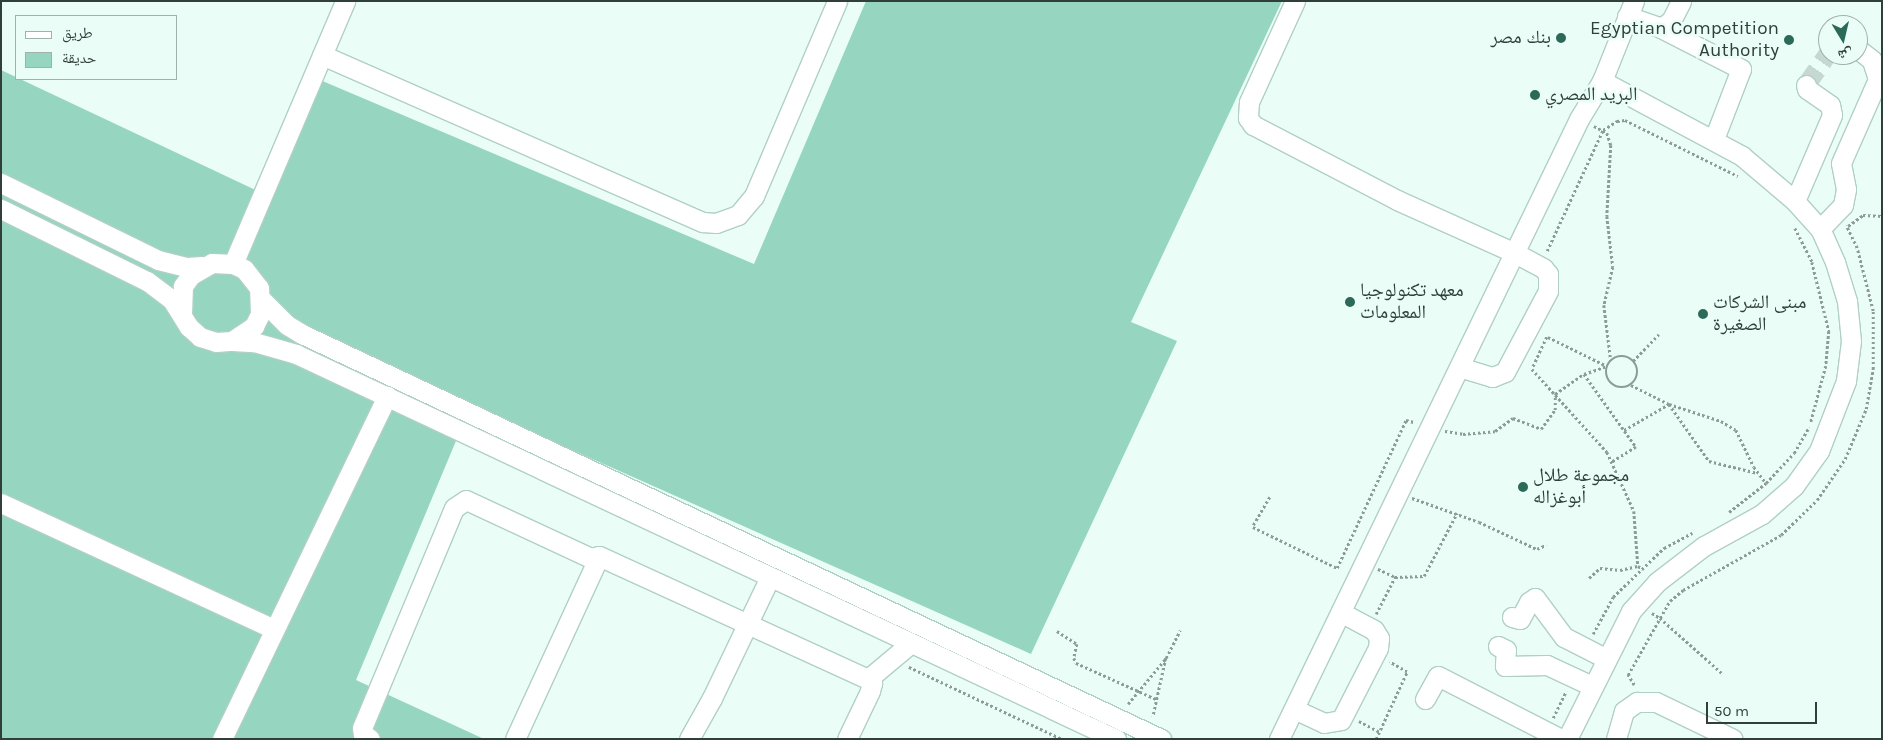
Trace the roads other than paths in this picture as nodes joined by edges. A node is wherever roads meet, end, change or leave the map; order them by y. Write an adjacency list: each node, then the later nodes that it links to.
1 (345, 1): 7 (street)
2 (837, 1): 7 (street)
3 (1295, 1): 16 (street)
4 (1681, 1): 6 (street)
5 (1631, 9): 6 (street); 9 (street)
6 (1661, 28): 11 (street)
7 (322, 55): 17 (street)
8 (1868, 57): 15 (street)
9 (1602, 81): 11 (street); 16 (street)
10 (1806, 85): 13 (street)
11 (1714, 139): 13 (street)
12 (1, 183): 18 (street)
13 (1795, 201): 15 (street)
14 (1, 209): 20 (street)
15 (1820, 229): 33 (street)
16 (1515, 253): 22 (street); 22 (street)
17 (233, 264): 18 (street); 19 (street)
18 (202, 266): 20 (street)
19 (262, 300): 21 (street); 39 (street)
20 (182, 313): 21 (street)
21 (232, 341): 23 (street)
22 (1460, 367): 27 (street)
23 (387, 396): 26 (street); 30 (street)
24 (1, 503): 30 (street)
25 (599, 556): 29 (street); 42 (street); 43 (street)
26 (770, 577): 29 (street); 31 (street)
27 (1340, 612): 37 (street); 37 (street)
28 (1512, 618): 33 (street)
29 (746, 625): 34 (street); 44 (street)
30 (272, 628): 41 (street)
31 (911, 642): 34 (street); 38 (street)
32 (1498, 646): 35 (street)
33 (1607, 659): 35 (street)
34 (868, 679): 45 (street)
35 (1592, 686): 49 (street)
36 (1426, 699): 48 (street)
37 (1294, 709): 47 (street)
38 (1087, 733): 46 (street)
39 (1156, 736)
40 (1623, 736): 50 (street)
41 (222, 739)
42 (370, 739)
43 (515, 739)
44 (689, 739)
45 (847, 739)
46 (1116, 739)
47 (1279, 739)
48 (1561, 739)
49 (1567, 739)
50 (1733, 739)

